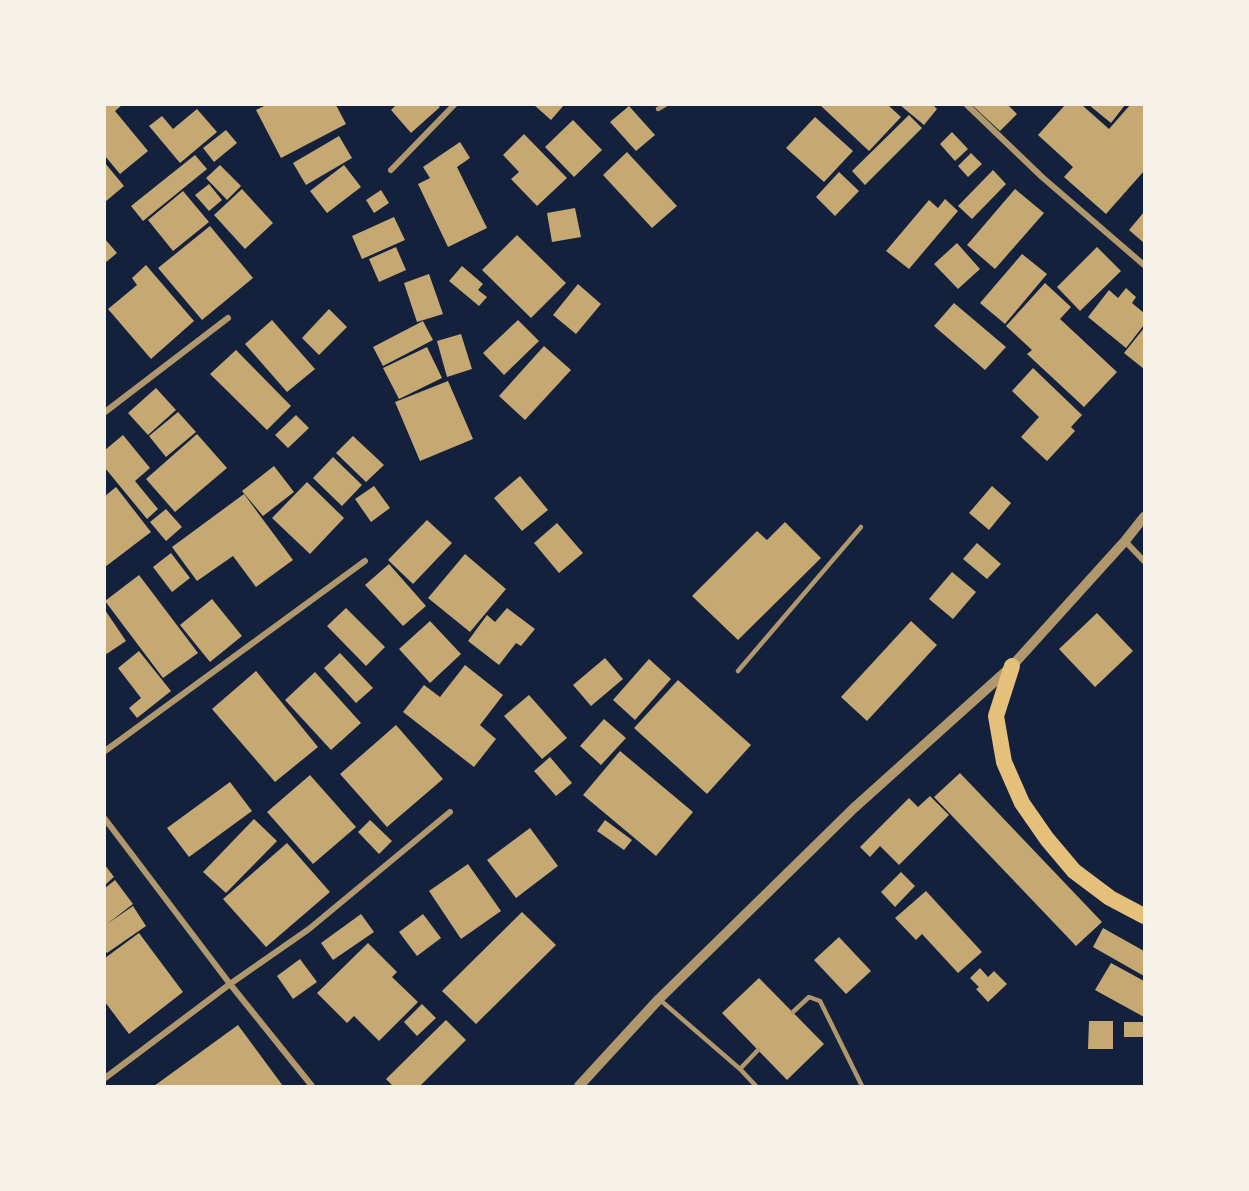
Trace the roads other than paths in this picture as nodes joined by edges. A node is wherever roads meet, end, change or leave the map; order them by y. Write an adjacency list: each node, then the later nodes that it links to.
1 (454, 105): 5 (street)
2 (665, 105): 4 (lane)
3 (967, 105): 6 (street)
4 (658, 109)
5 (392, 170)
6 (1144, 265)
7 (228, 318): 8 (street)
8 (105, 412)
9 (1144, 517): 11 (street)
10 (861, 527): 15 (lane)
11 (1125, 541): 13 (street); 14 (street)
12 (365, 561): 16 (street)
13 (1144, 561)
14 (1012, 666): 19 (highway); 21 (street)
15 (738, 671)
16 (105, 752)
17 (450, 812): 20 (street)
18 (105, 819): 20 (street)
19 (1144, 916)
20 (230, 984): 25 (street); 26 (street)
21 (659, 999): 24 (lane); 27 (street)
22 (793, 1012): 29 (lane)
23 (758, 1050): 24 (lane)
24 (740, 1069): 28 (lane)
25 (105, 1078)
26 (312, 1086)
27 (579, 1086)
28 (756, 1086)
29 (862, 1086)

